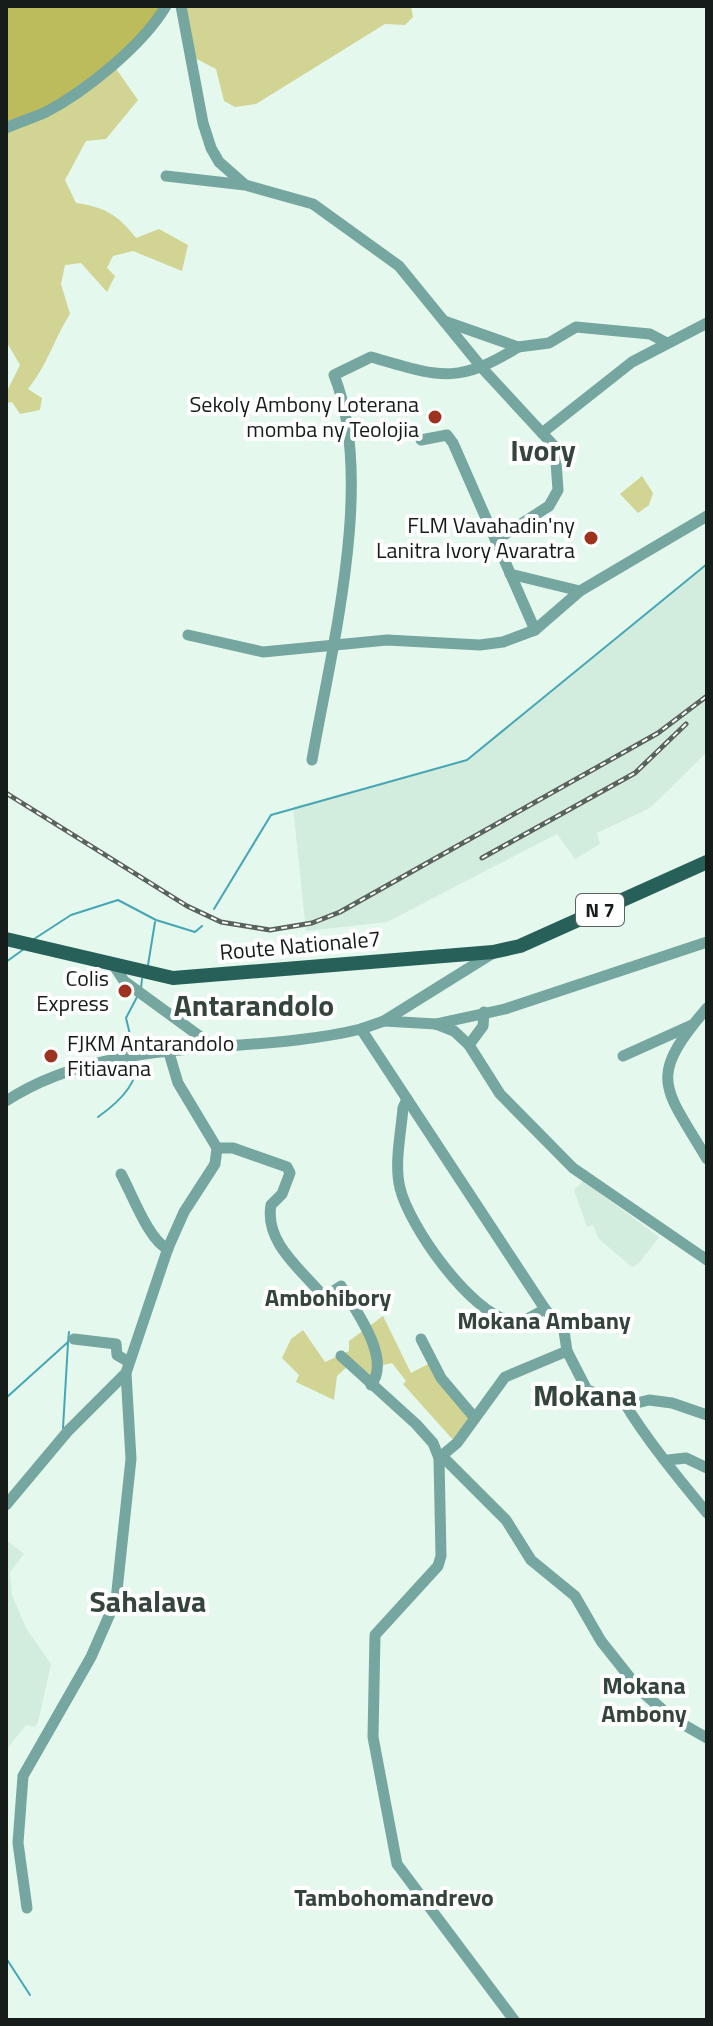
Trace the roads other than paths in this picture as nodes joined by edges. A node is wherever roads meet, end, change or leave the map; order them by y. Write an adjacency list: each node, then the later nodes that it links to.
1 (166, 6): 3 (street)
2 (181, 6): 5 (street)
3 (6, 128)
4 (166, 176): 5 (street)
5 (245, 185): 6 (street)
6 (444, 321): 9 (street); 10 (street)
7 (707, 323): 8 (street)
8 (667, 343): 9 (street); 11 (street)
9 (518, 347): 10 (street)
10 (483, 369): 11 (street); 19 (street)
11 (542, 433): 14 (street)
12 (421, 440): 14 (street)
13 (707, 516): 16 (street)
14 (496, 540): 15 (street)
15 (510, 574): 16 (street); 17 (street)
16 (580, 591): 17 (street)
17 (535, 630): 19 (street)
18 (188, 635): 19 (street)
19 (332, 645): 20 (street)
20 (312, 760)
21 (707, 863): 24 (main road, N 7)
22 (13, 940): 25 (main road, N 7)
23 (707, 942): 27 (street)
24 (493, 952): 25 (main road, Route Nationale7 / N 7); 28 (street)
25 (113, 964): 33 (street)
26 (707, 1008): 30 (street)
27 (484, 1012): 29 (street); 32 (street)
28 (384, 1021): 29 (street); 31 (street)
29 (436, 1024): 32 (street)
30 (693, 1024): 35 (street); 39 (street)
31 (361, 1029): 33 (street); 36 (street)
32 (469, 1045): 42 (street)
33 (213, 1046): 34 (street)
34 (169, 1053): 37 (street); 38 (street)
35 (623, 1056)
36 (407, 1099): 43 (street); 43 (street)
37 (6, 1101)
38 (217, 1148): 41 (street); 49 (street)
39 (707, 1159)
40 (121, 1174): 41 (street)
41 (169, 1247): 48 (street)
42 (707, 1260)
43 (545, 1309): 46 (street)
44 (74, 1339): 48 (street)
45 (421, 1339): 52 (street)
46 (567, 1351): 50 (street); 52 (street)
47 (341, 1356): 49 (street)
48 (128, 1368): 56 (street); 59 (street)
49 (371, 1385): 53 (street)
50 (624, 1402): 51 (street); 54 (street)
51 (707, 1415)
52 (474, 1417): 53 (street)
53 (441, 1457): 58 (street); 60 (street)
54 (668, 1460): 55 (street); 57 (street)
55 (707, 1468)
56 (6, 1505)
57 (707, 1513)
58 (707, 1738)
59 (27, 1908)
60 (514, 2020)

